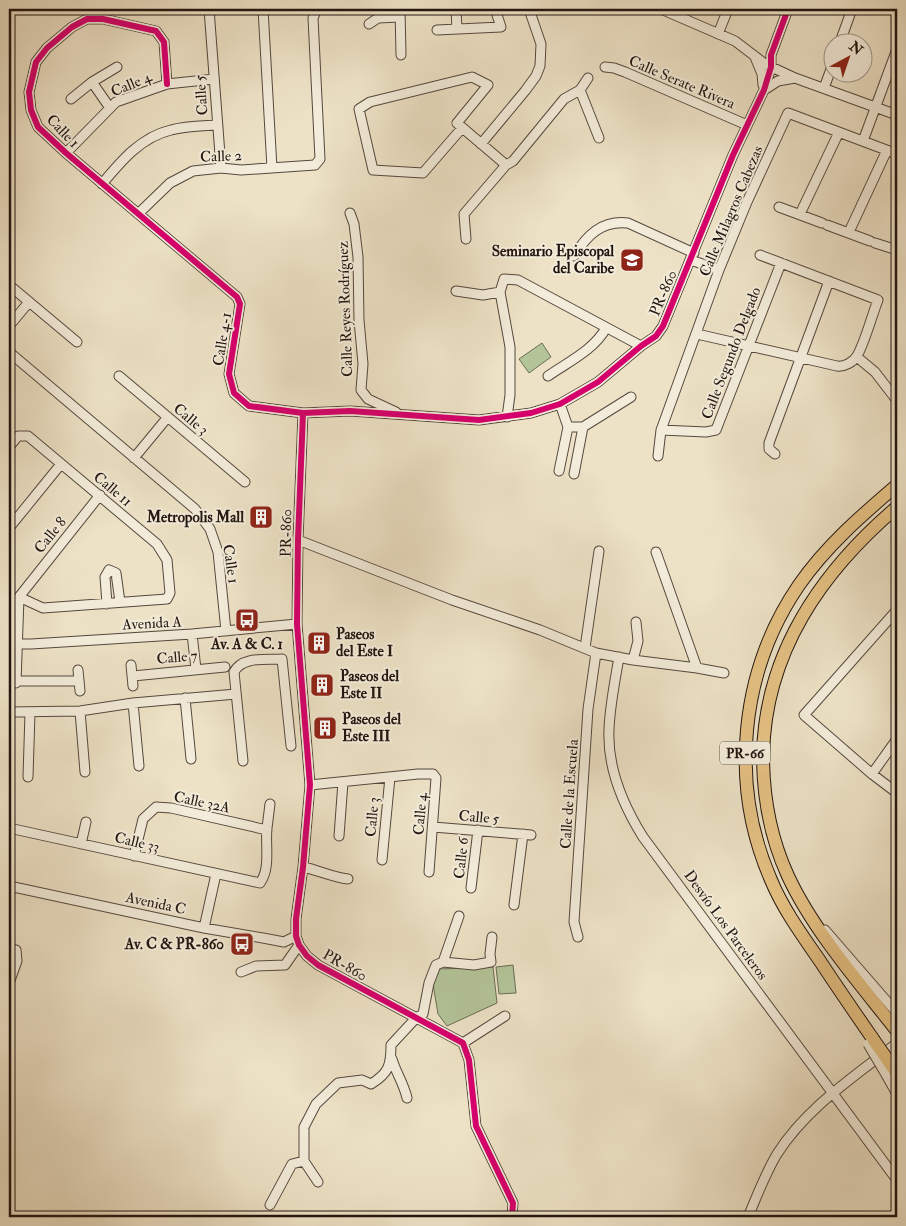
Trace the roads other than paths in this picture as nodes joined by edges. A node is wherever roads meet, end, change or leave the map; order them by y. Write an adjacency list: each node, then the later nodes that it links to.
1 (209, 9): 25 (street, Calle 5)
2 (263, 9): 48 (street)
3 (317, 9): 48 (street, Calle 2)
4 (456, 9): 13 (street)
5 (495, 9): 13 (street)
6 (529, 9): 42 (street)
7 (661, 9): 16 (street)
8 (728, 9): 16 (street)
9 (788, 9): 22 (street, PR-860)
10 (852, 9): 15 (street)
11 (400, 13): 12 (street); 18 (street)
12 (369, 24)
13 (457, 29): 14 (street)
14 (437, 30)
15 (844, 32)
16 (718, 34): 19 (street)
17 (897, 49): 34 (street)
18 (401, 55)
19 (755, 57): 22 (street); 31 (street)
20 (117, 67): 26 (street)
21 (605, 67): 37 (street, Calle Serate Rivera)
22 (771, 67): 24 (street); 31 (street, PR-860 / PR-860)
23 (588, 78): 30 (street)
24 (794, 78): 29 (street); 31 (street)
25 (214, 79): 28 (street, Calle 4); 36 (street, Calle 5)
26 (92, 82): 32 (street); 33 (street)
27 (826, 82): 29 (street)
28 (167, 84): 33 (street, Calle 4); 44 (street, Calle 1)
29 (824, 88): 34 (street)
30 (580, 90): 40 (street); 46 (street)
31 (764, 90): 37 (street, PR-860 / PR-860)
32 (71, 99)
33 (110, 108): 44 (street, Calle 4)
34 (876, 108): 35 (street); 41 (street)
35 (897, 115)
36 (217, 125): 47 (street, Calle 5); 49 (street)
37 (747, 125): 59 (street, PR-860 / PR-860)
38 (462, 128): 38 (street); 42 (street)
39 (839, 132): 41 (street, Calle Milagros Cabezas); 53 (street); 61 (street, Calle Milagros Cabezas)
40 (599, 138)
41 (863, 141): 43 (street, Calle Milagros Cabezas)
42 (481, 144): 46 (street)
43 (887, 150): 45 (street, Calle Milagros Cabezas); 54 (street)
44 (66, 153): 49 (street, Calle 1)
45 (897, 154)
46 (506, 165): 55 (street)
47 (221, 168): 48 (street, Calle 2); 52 (street, Calle 2)
48 (272, 168)
49 (102, 184): 52 (street, Calle 1)
50 (779, 207): 53 (street)
51 (350, 212): 83 (street, Calle Reyes Rodríguez)
52 (138, 214): 63 (street, Calle 1)
53 (800, 214): 54 (street)
54 (849, 232): 56 (street)
55 (466, 239)
56 (897, 250)
57 (760, 255): 60 (street)
58 (574, 256): 59 (street)
59 (692, 256): 61 (street); 72 (street, PR-860 / PR-860)
60 (781, 263): 62 (street); 73 (street, Calle Segundo Delgado)
61 (720, 270): 70 (street, Calle Milagros Cabezas)
62 (829, 281): 75 (street); 76 (street)
63 (220, 283): 82 (street, Calle 4-1)
64 (9, 285): 67 (street)
65 (456, 291): 66 (street)
66 (500, 292): 69 (street); 84 (street)
67 (29, 302): 68 (street); 71 (street)
68 (9, 326)
69 (606, 328): 72 (street); 78 (street)
70 (697, 334): 73 (street); 88 (street, Calle Milagros Cabezas)
71 (77, 342)
72 (641, 346): 81 (street, PR-860 / PR-860)
73 (750, 346): 76 (street); 88 (street, Calle Segundo Delgado)
74 (9, 352): 92 (street, Calle 1)
75 (857, 356): 76 (street); 80 (street)
76 (801, 358): 90 (street)
77 (119, 376): 85 (street, Calle 3)
78 (548, 376)
79 (631, 397): 87 (street)
80 (897, 399)
81 (560, 404): 84 (street, PR-860 / PR-860); 86 (street)
82 (303, 413): 83 (street, PR-860 / PR-860); 101 (street, PR-860 / PR-860)
83 (398, 414): 84 (street, PR-860 / PR-860)
84 (507, 416)
85 (167, 418): 92 (street); 96 (street, Calle 3)
86 (568, 427): 87 (street); 94 (street)
87 (583, 427): 95 (street)
88 (661, 430): 91 (street, Calle Milagros Cabezas)
89 (9, 447): 93 (street, Calle 11)
90 (775, 454)
91 (658, 456)
92 (134, 458): 110 (street, Calle 1)
93 (60, 464): 98 (street, Calle 11); 100 (street)
94 (559, 470)
95 (574, 474)
96 (245, 482)
97 (897, 485): 181 (highway, PR-66, bridge)
98 (100, 495): 104 (street, Calle 8); 105 (street, Calle 11)
99 (897, 507): 162 (highway, PR-66)
100 (9, 528)
101 (298, 540): 109 (street, PR-860 / PR-860); 113 (street)
102 (600, 551): 113 (street)
103 (656, 552): 119 (street)
104 (19, 597): 106 (street); 112 (street)
105 (120, 602): 106 (street); 106 (street)
106 (107, 604)
107 (897, 610): 140 (street)
108 (636, 622): 116 (street)
109 (297, 624): 110 (street, Avenida A); 144 (street, PR-860 / PR-860)
110 (226, 631): 111 (street, Avenida A)
111 (192, 634): 112 (street, Avenida A); 121 (street)
112 (13, 643): 125 (street)
113 (585, 648): 114 (street)
114 (596, 653): 115 (street); 167 (street, Calle de la Escuela)
115 (619, 657): 116 (street); 182 (street, Desvío Los Parceleros)
116 (633, 660): 119 (street)
117 (132, 664): 123 (street)
118 (225, 667): 121 (street, Calle 7)
119 (697, 668): 122 (street)
120 (78, 670): 124 (street)
121 (196, 670): 123 (street, Calle 7)
122 (724, 673)
123 (132, 676): 126 (street)
124 (79, 681): 125 (street); 127 (street)
125 (12, 682)
126 (133, 686)
127 (80, 691)
128 (236, 694): 129 (street); 135 (street); 137 (street)
129 (185, 698): 130 (street); 136 (street)
130 (133, 702): 131 (street); 138 (street)
131 (80, 711): 133 (street); 139 (street)
132 (9, 712): 133 (street)
133 (30, 713): 141 (street)
134 (897, 740): 140 (street)
135 (291, 746)
136 (191, 759)
137 (243, 761)
138 (139, 766)
139 (85, 772)
140 (872, 774): 145 (street)
141 (28, 777)
142 (390, 777): 143 (street); 148 (street, Calle 4); 155 (street, Calle 3)
143 (344, 782): 144 (street); 152 (street)
144 (310, 785): 156 (street, PR-860 / PR-860)
145 (897, 793)
146 (270, 804): 150 (street)
147 (86, 822): 153 (street)
148 (433, 826): 151 (street, Calle 5); 157 (street, Calle 4)
149 (9, 828): 153 (street, Calle 33)
150 (266, 830): 154 (street, Calle 32A); 158 (street, Calle 33)
151 (478, 830): 161 (street, Calle 6); 163 (street, Calle 5)
152 (340, 836)
153 (82, 844): 154 (street, Calle 33)
154 (134, 856): 158 (street, Calle 33)
155 (382, 860)
156 (303, 867): 159 (street); 168 (street, PR-860 / PR-860)
157 (429, 872)
158 (216, 874): 165 (street)
159 (348, 879)
160 (9, 886): 165 (street, Avenida C)
161 (471, 888)
162 (801, 902): 171 (street); 177 (highway, PR-66)
163 (514, 905)
164 (459, 916): 170 (street)
165 (204, 928): 168 (street, Avenida C)
166 (492, 937): 170 (street)
167 (578, 937)
168 (298, 941): 172 (street); 176 (street, PR-860 / PR-860)
169 (12, 949): 173 (street)
170 (443, 962): 176 (street)
171 (857, 966): 174 (street); 177 (street)
172 (241, 972)
173 (9, 983)
174 (897, 1005)
175 (505, 1016): 178 (street)
176 (416, 1018): 178 (street, PR-860 / PR-860); 180 (street)
177 (895, 1022)
178 (463, 1043): 189 (street)
179 (897, 1043): 182 (street)
180 (391, 1054): 184 (street); 185 (street)
181 (894, 1074): 183 (street)
182 (832, 1092): 186 (street, Desvío Los Parceleros); 190 (street)
183 (897, 1094)
184 (408, 1098)
185 (304, 1161): 187 (street); 188 (street)
186 (897, 1180)
187 (318, 1182)
188 (270, 1205)
189 (512, 1217)
190 (748, 1217)

